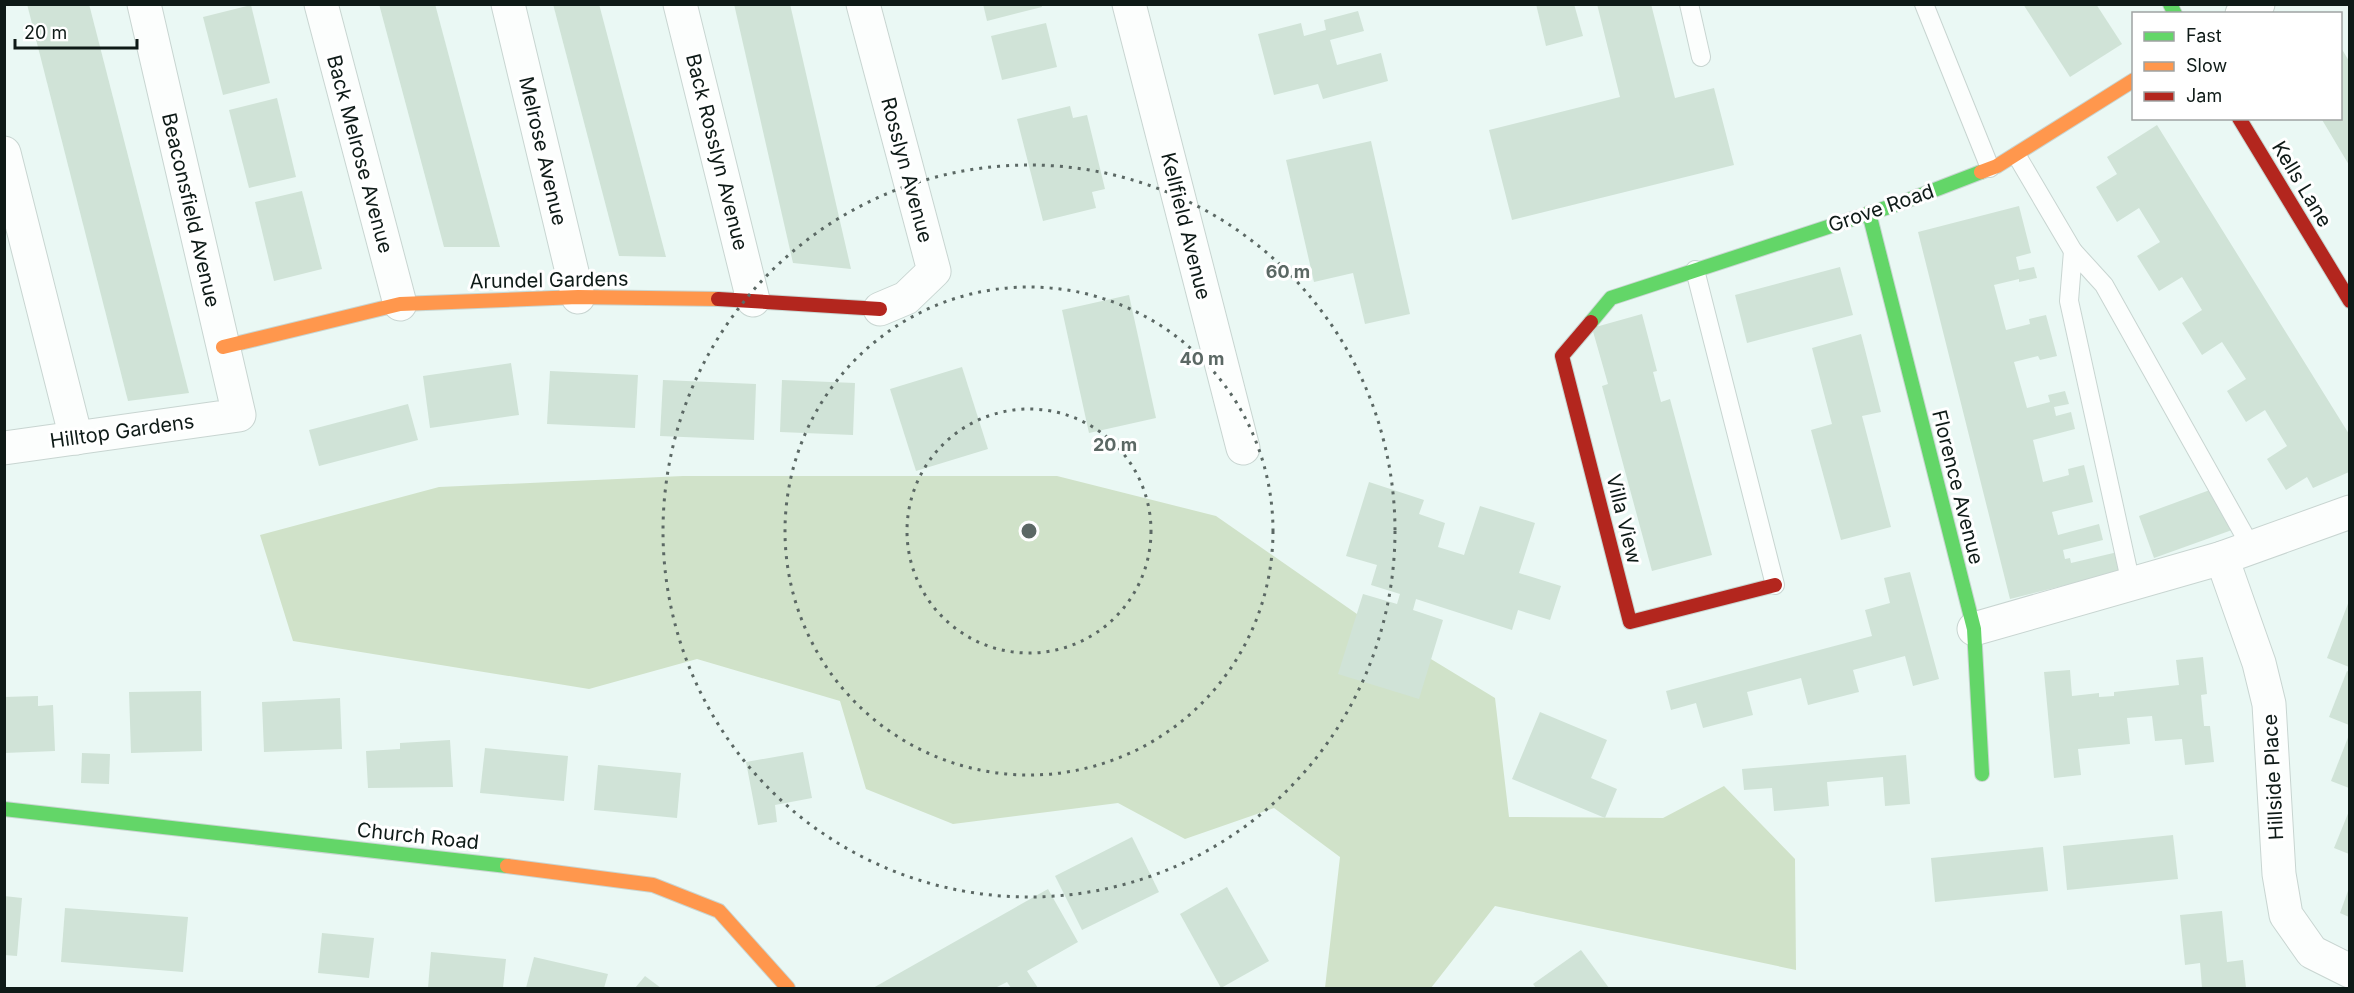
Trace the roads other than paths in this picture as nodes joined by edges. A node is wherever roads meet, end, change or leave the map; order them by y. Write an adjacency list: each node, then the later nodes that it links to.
1 (144, 4): 26 (street, Beaconsfield Avenue)
2 (321, 4): 24 (street, Back Melrose Avenue)
3 (508, 4): 20 (street, Melrose Avenue)
4 (680, 4): 22 (street, Back Rosslyn Avenue)
5 (863, 4): 25 (street, Rosslyn Avenue)
6 (1129, 4): 30 (street, Kellfield Avenue)
7 (1689, 4): 11 (lane)
8 (1924, 4): 16 (lane)
9 (2258, 4): 10 (street)
10 (2245, 12)
11 (1701, 57)
12 (2132, 81): 15 (street, Grove Road)
13 (2240, 120): 23 (street, Kells Lane)
14 (4, 153): 28 (street)
15 (2017, 156): 16 (street, Grove Road); 18 (lane)
16 (1990, 168): 17 (street, Grove Road)
17 (1869, 213): 19 (street, Grove Road); 35 (street, Florence Avenue)
18 (2073, 251): 32 (lane); 33 (lane)
19 (1695, 270): 21 (street, Grove Road); 34 (lane)
20 (578, 297): 22 (street, Arundel Gardens); 24 (street, Arundel Gardens)
21 (1611, 298): 34 (street, Villa View)
22 (753, 300): 25 (street, Arundel Gardens)
23 (2349, 302)
24 (400, 304): 26 (street, Arundel Gardens)
25 (880, 309)
26 (223, 348): 27 (street, Beaconsfield Avenue)
27 (239, 415): 28 (street, Hilltop Gardens)
28 (76, 438): 29 (street, Hilltop Gardens)
29 (4, 448)
30 (1243, 448)
31 (2349, 512): 32 (street)
32 (2236, 553): 33 (street); 38 (street, Hillside Place)
33 (2132, 584): 35 (street)
34 (1775, 585)
35 (1974, 629): 36 (street, Florence Avenue)
36 (1982, 774)
37 (4, 809): 39 (street, Church Road)
38 (2349, 971)
39 (788, 988)

